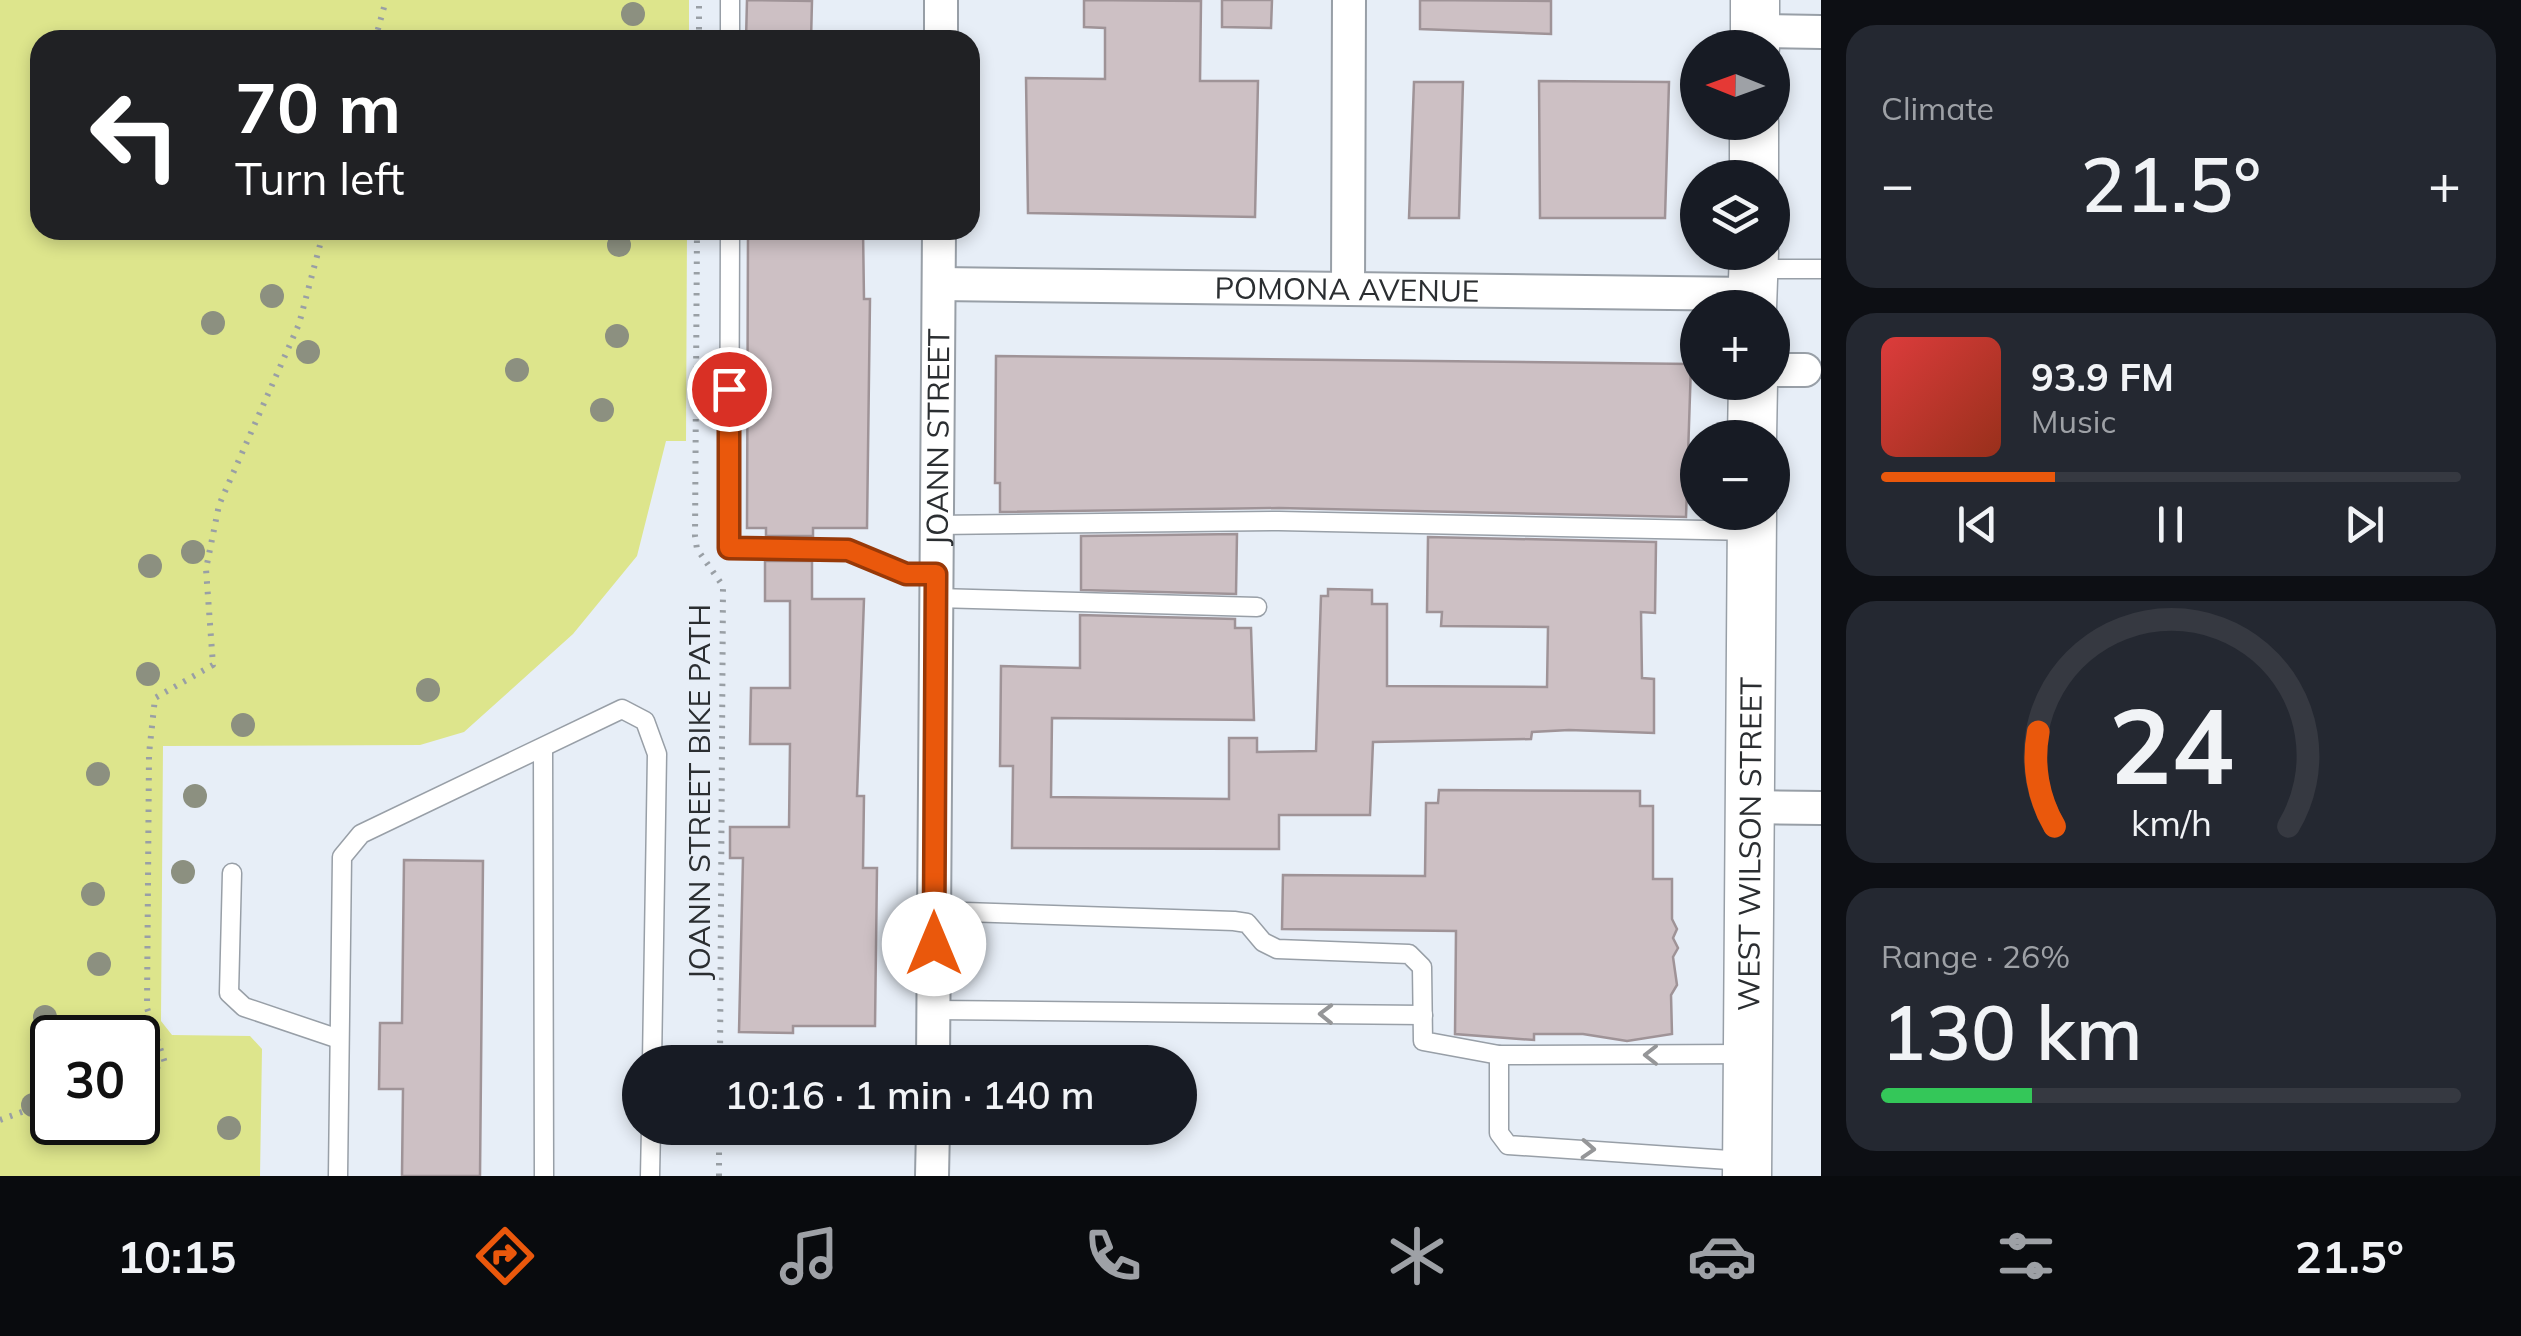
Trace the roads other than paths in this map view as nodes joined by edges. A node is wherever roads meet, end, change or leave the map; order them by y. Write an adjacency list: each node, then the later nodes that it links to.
1 (730, 0): 5 (lane)
2 (941, 0): 6 (street)
3 (1349, 0): 13 (street)
4 (1755, 26): 7 (street)
5 (730, 30)
6 (941, 30)
7 (1821, 32)
8 (730, 240): 17 (lane)
9 (939, 240): 12 (street, JOANN STREET)
10 (1821, 269): 11 (lane)
11 (1753, 281): 13 (street, POMONA AVENUE)
12 (940, 284): 13 (street, POMONA AVENUE); 15 (street, JOANN STREET)
13 (1348, 288)
14 (1680, 522): 15 (lane)
15 (937, 525): 17 (street, JOANN STREET)
16 (1752, 530): 20 (street, WEST WILSON STREET)
17 (937, 586): 18 (lane); 23 (street, JOANN STREET)
18 (1257, 607)
19 (543, 748): 26 (lane); 27 (lane); 35 (lane)
20 (1750, 807): 21 (street); 29 (street, WEST WILSON STREET)
21 (1821, 808)
22 (232, 873): 26 (lane)
23 (934, 911): 24 (street, JOANN STREET); 25 (lane)
24 (934, 1010): 25 (lane, one-way to 24); 28 (street, JOANN STREET)
25 (1423, 1015): 30 (lane)
26 (339, 1039): 34 (lane)
27 (652, 1045)
28 (933, 1045)
29 (1748, 1054): 30 (lane, one-way to 30); 33 (street, WEST WILSON STREET)
30 (1499, 1056): 33 (lane, one-way to 33)
31 (651, 1145): 36 (lane)
32 (933, 1145): 37 (street)
33 (1747, 1168)
34 (338, 1176)
35 (544, 1176)
36 (650, 1176)
37 (932, 1176)

